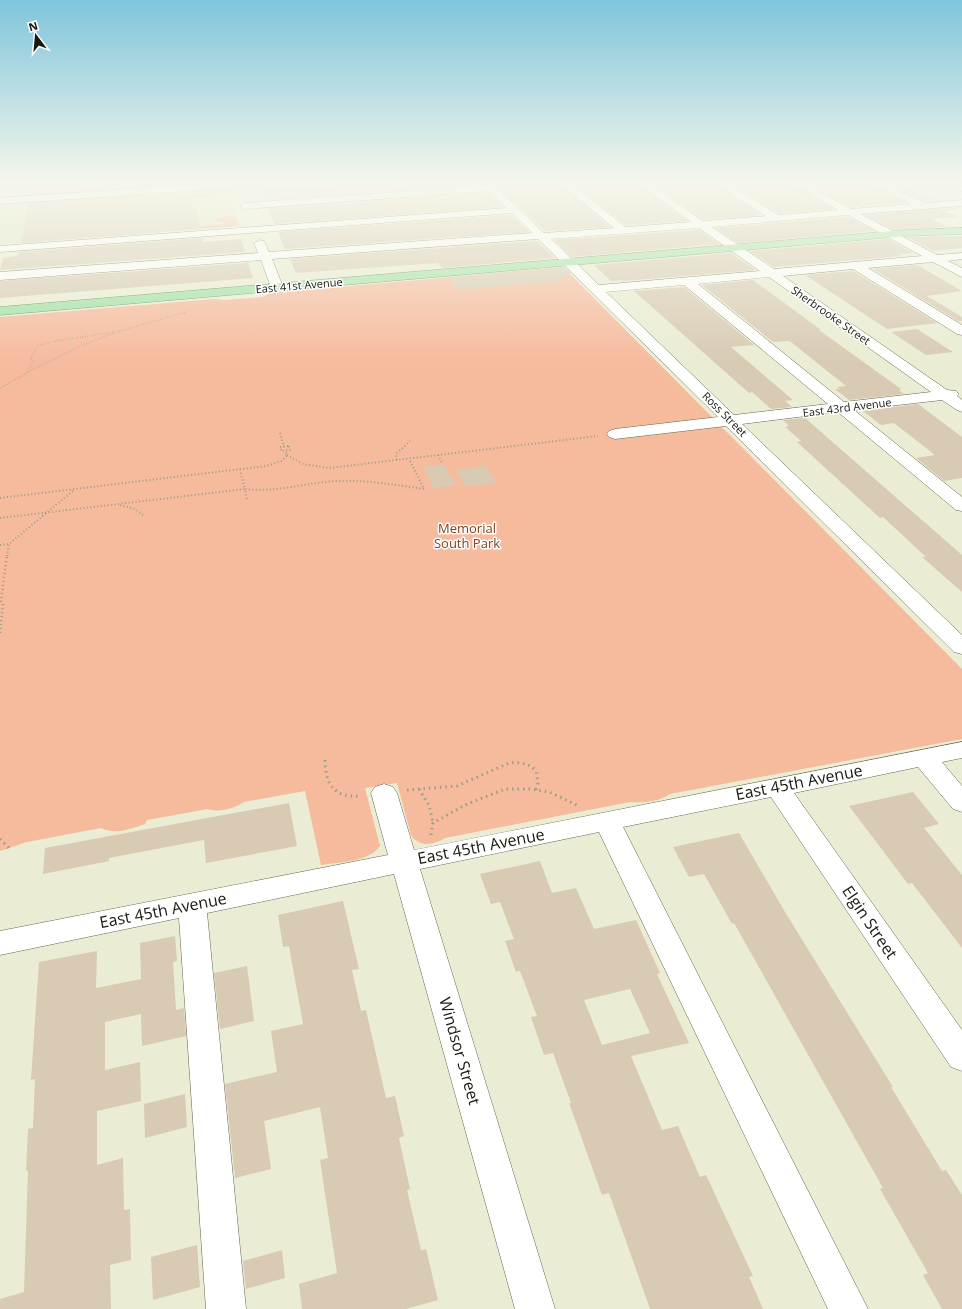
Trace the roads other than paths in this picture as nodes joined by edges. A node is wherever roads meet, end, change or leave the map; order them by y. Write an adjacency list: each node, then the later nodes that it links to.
1 (75, 243): 9 (street)
2 (260, 243): 10 (street)
3 (443, 243): 10 (street)
4 (548, 243): 13 (street, Ross Street)
5 (729, 243): 8 (street, Sherbrooke Street)
6 (782, 243): 8 (main road, East 41st Avenue)
7 (907, 243): 12 (street)
8 (735, 247): 13 (main road, East 41st Avenue); 15 (street, Sherbrooke Street)
9 (0, 249)
10 (265, 256): 17 (street); 19 (street)
11 (962, 256): 12 (street)
12 (936, 259): 14 (street); 16 (street)
13 (568, 262): 19 (main road, East 41st Avenue); 20 (street, Ross Street)
14 (856, 266): 15 (street); 22 (street)
15 (773, 273): 18 (street); 24 (street, Sherbrooke Street)
16 (962, 273)
17 (0, 276)
18 (687, 281): 20 (street); 26 (street)
19 (276, 287): 21 (main road, East 41st Avenue)
20 (598, 290): 27 (street, Ross Street)
21 (0, 311)
22 (962, 331)
23 (962, 392): 24 (street, East 43rd Avenue)
24 (944, 395): 25 (street, Sherbrooke Street); 26 (street, East 43rd Avenue)
25 (962, 407)
26 (842, 408): 27 (street, East 43rd Avenue); 29 (street)
27 (731, 420): 28 (street, East 43rd Avenue); 30 (street, Ross Street)
28 (615, 434)
29 (962, 506)
30 (962, 647)
31 (962, 750): 32 (street, East 45th Avenue)
32 (923, 758): 33 (street, East 45th Avenue); 35 (street)
33 (777, 786): 36 (street, East 45th Avenue); 40 (street, Elgin Street)
34 (384, 793): 37 (street, Windsor Street)
35 (962, 802)
36 (595, 814): 37 (street, East 45th Avenue); 43 (street)
37 (405, 861): 38 (street, East 45th Avenue); 42 (street, Windsor Street)
38 (192, 905): 39 (street, East 45th Avenue); 41 (street)
39 (0, 943)
40 (962, 1057)
41 (226, 1309)
42 (535, 1309)
43 (848, 1309)

